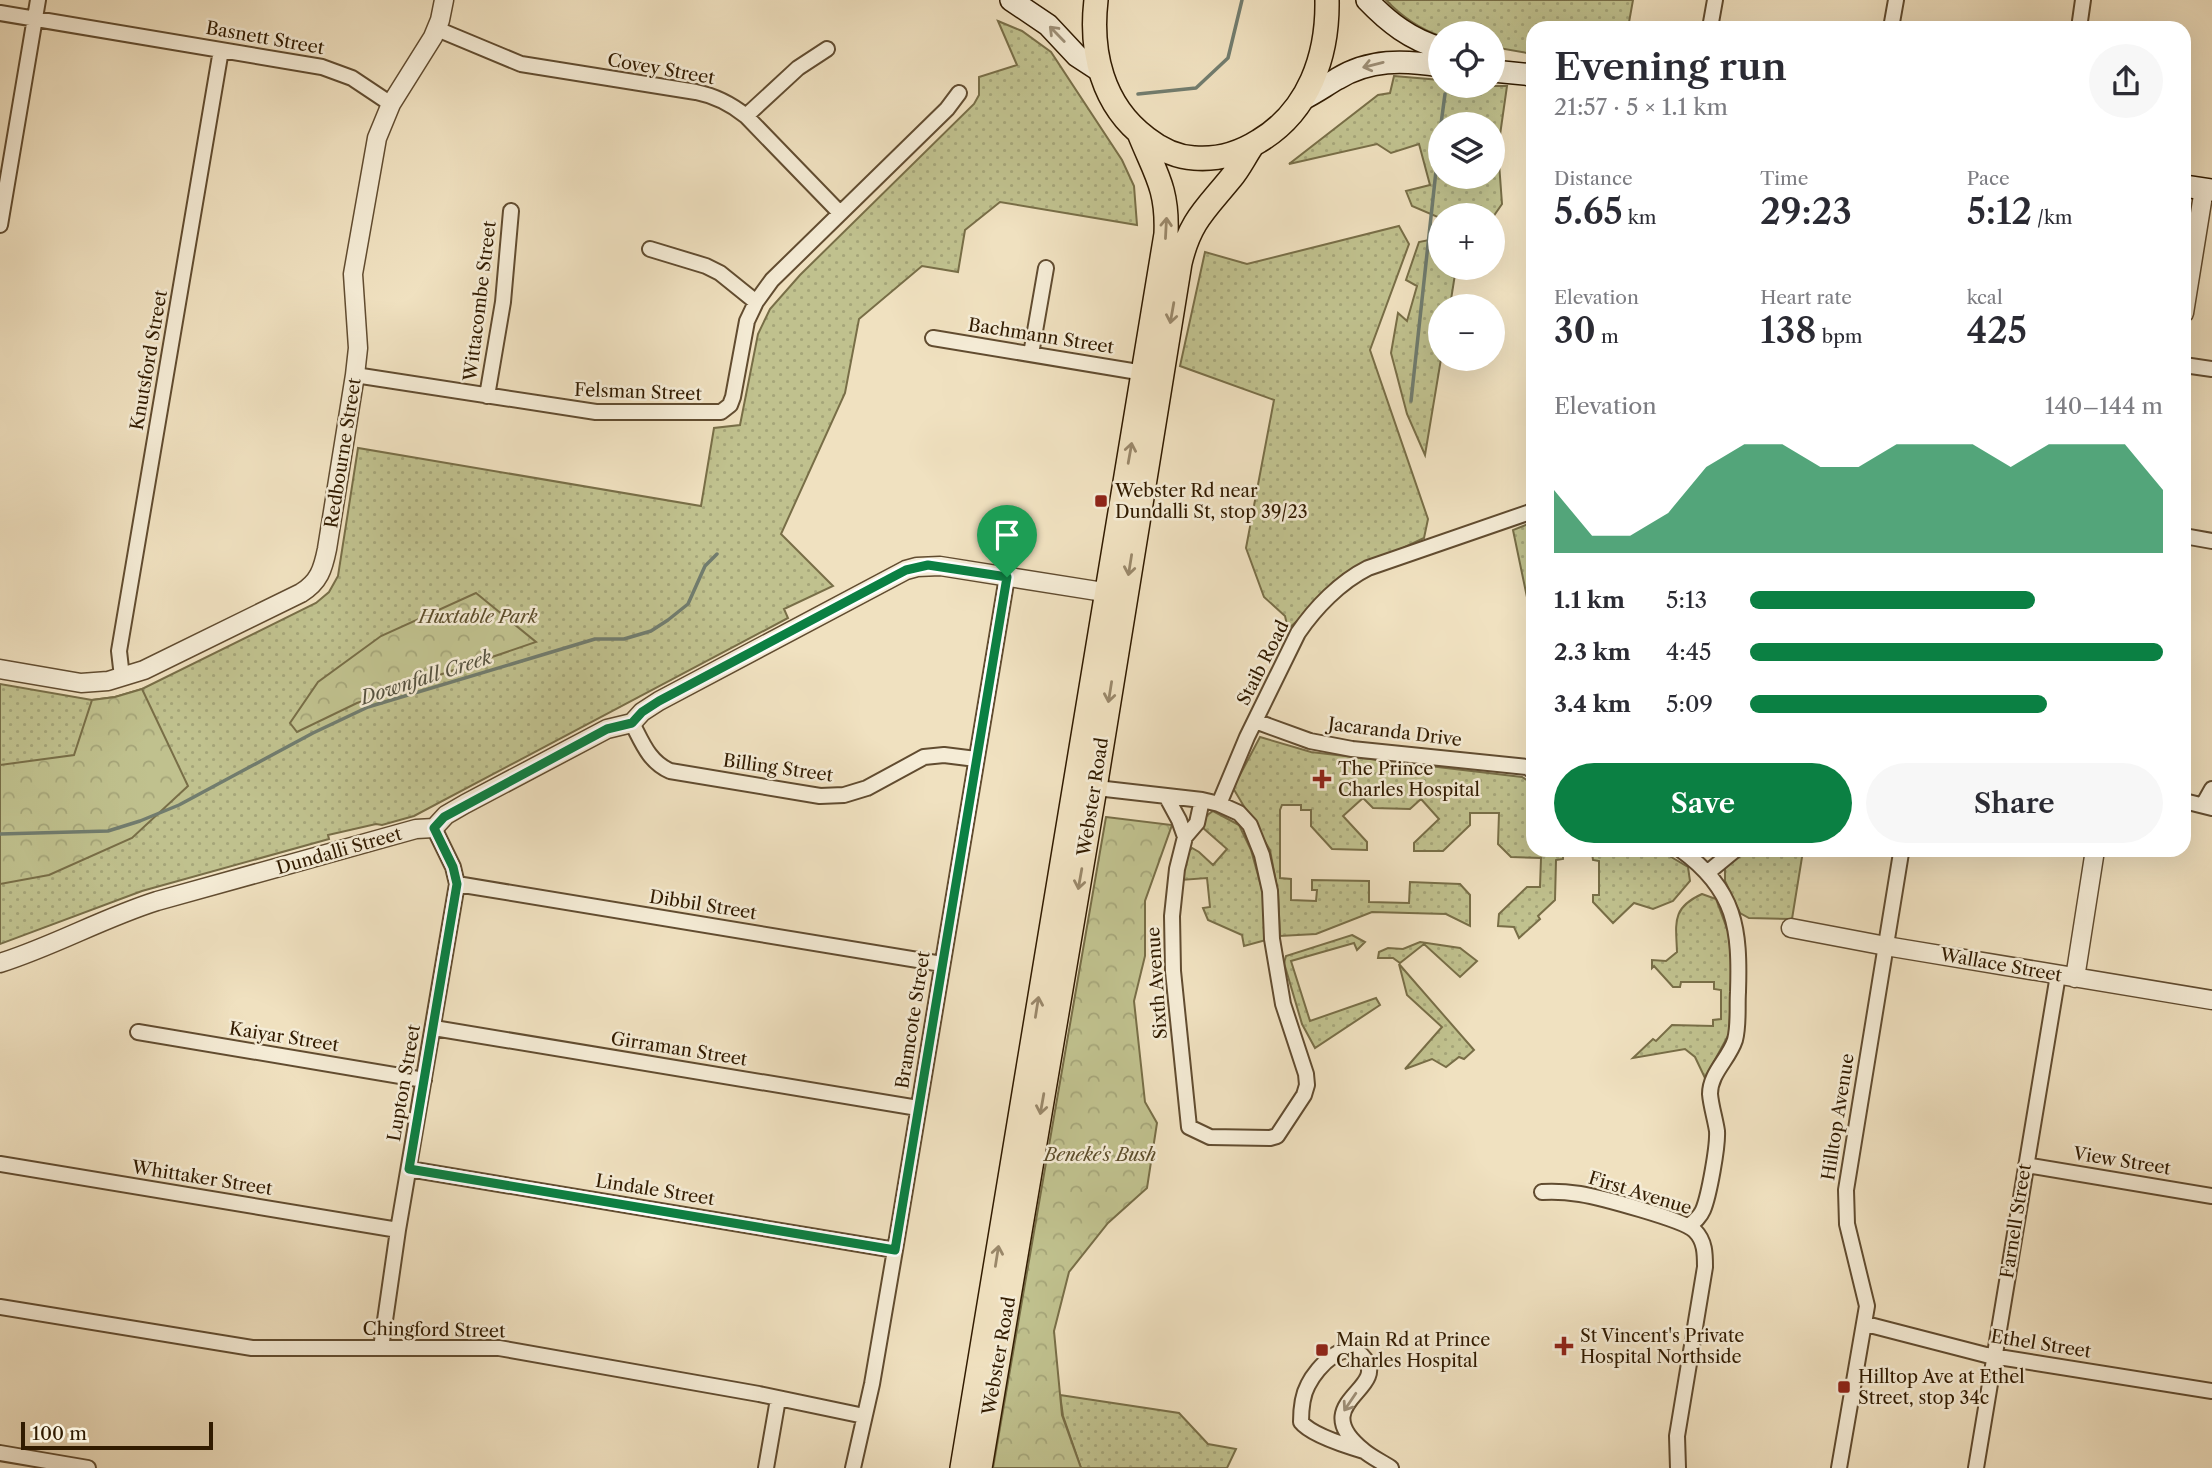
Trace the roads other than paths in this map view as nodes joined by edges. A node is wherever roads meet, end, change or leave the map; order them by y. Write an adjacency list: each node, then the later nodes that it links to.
1 (38, 0): 11 (street)
2 (444, 0): 15 (street, Redbourne Street)
3 (1011, 0): 21 (main road, one-way to 3)
4 (1097, 0): 21 (main road)
5 (1327, 0): 24 (main road)
6 (1367, 0): 16 (main road)
7 (1714, 0): 12 (street)
8 (1896, 0): 13 (street)
9 (2083, 0): 14 (street)
10 (0, 13): 11 (street, Basnett Street)
11 (35, 19): 18 (street, Basnett Street); 29 (street)
12 (1711, 21)
13 (1892, 21)
14 (2079, 21)
15 (437, 29): 25 (street, Redbourne Street); 26 (street, Covey Street)
16 (1428, 44)
17 (827, 49): 26 (street)
18 (221, 50): 25 (street, Basnett Street); 51 (street, Knutsford Street)
19 (1428, 64): 24 (main road, one-way to 24)
20 (1505, 70): 22 (main road)
21 (1100, 71): 27 (main road)
22 (1526, 74)
23 (959, 93): 32 (street, Felsman Street)
24 (1303, 99): 28 (main road)
25 (391, 104): 43 (street, Redbourne Street)
26 (746, 116): 32 (street, Covey Street)
27 (1139, 133): 28 (main road); 42 (main road, Webster Road, one-way to 27)
28 (1252, 146): 49 (main road, Webster Road, one-way to 49)
29 (5, 167): 33 (street)
30 (2200, 188): 35 (street)
31 (510, 211): 44 (street, Wittacombe Street)
32 (840, 213): 37 (street, Felsman Street)
33 (0, 225)
34 (650, 249): 37 (street)
35 (2191, 258)
36 (1046, 268): 39 (street)
37 (756, 302): 44 (street, Felsman Street)
38 (933, 338): 39 (street, Bachmann Street)
39 (1031, 354): 42 (street, Bachmann Street)
40 (2191, 366): 41 (street)
41 (2212, 369)
42 (1144, 373): 49 (main road, Webster Road, one-way to 42)
43 (355, 375): 44 (street, Felsman Street); 51 (street, Redbourne Street)
44 (487, 396)
45 (1526, 513): 52 (street, Staib Road)
46 (2191, 537): 47 (street)
47 (2212, 541)
48 (1007, 577): 49 (street); 53 (street); 54 (street, Bramcote Street)
49 (1116, 594): 56 (main road, Webster Road)
50 (0, 669): 51 (street, Redbourne Street)
51 (122, 677)
52 (1255, 721): 55 (street, Jacaranda Drive); 61 (street, Staib Road)
53 (632, 723): 54 (street, Billing Street); 63 (street)
54 (976, 759): 74 (street, Bramcote Street)
55 (1526, 767)
56 (1085, 787): 58 (street); 101 (main road, Webster Road, one-way to 56); 102 (main road, Webster Road, one-way to 102)
57 (2212, 789): 62 (street)
58 (1166, 796): 59 (street); 64 (street)
59 (1202, 800): 61 (street); 64 (street, Sixth Avenue)
60 (2191, 803): 62 (street)
61 (1219, 804): 64 (street, Sixth Avenue)
62 (2208, 807)
63 (434, 828): 70 (street, Lupton Street); 73 (street, Dundalli Street)
64 (1185, 837)
65 (1689, 857): 69 (street)
66 (1726, 857): 69 (street)
67 (1900, 857): 72 (street, Hilltop Avenue)
68 (2093, 857): 75 (street, Farnell Street)
69 (1707, 873): 86 (street)
70 (457, 884): 74 (street, Dibbil Street); 77 (street, Lupton Street)
71 (1791, 928): 72 (street, Wallace Street)
72 (1886, 946): 75 (street, Wallace Street); 90 (street, Hilltop Avenue)
73 (0, 963)
74 (942, 964): 80 (street, Bramcote Street)
75 (2066, 976): 76 (street, Wallace Street); 82 (street, Farnell Street)
76 (2212, 1000)
77 (434, 1028): 79 (street, Lupton Street); 80 (street, Girraman Street)
78 (138, 1032): 79 (street, Kaiyar Street)
79 (424, 1080): 83 (street, Lupton Street)
80 (918, 1108): 88 (street, Bramcote Street)
81 (0, 1164): 87 (street, Whittaker Street)
82 (2026, 1165): 85 (street, View Street); 92 (street, Farnell Street)
83 (409, 1169): 87 (street, Lupton Street); 88 (street, Lindale Street)
84 (1542, 1192): 86 (street, First Avenue)
85 (2212, 1196)
86 (1689, 1226): 104 (street, First Avenue)
87 (398, 1230): 91 (street, Lupton Street)
88 (895, 1250): 95 (street, Bramcote Street)
89 (0, 1307): 91 (street, Chingford Street)
90 (1866, 1324): 92 (street, Ethel Street); 105 (street, Hilltop Avenue)
91 (381, 1348): 94 (street, Chingford Street)
92 (1994, 1356): 93 (street, Ethel Street); 106 (street, Farnell Street)
93 (2212, 1391)
94 (778, 1399): 95 (street, Chingford Street); 99 (street)
95 (864, 1416): 100 (street, Bramcote Street)
96 (1364, 1451): 96 (street, one-way to 96); 103 (street)
97 (0, 1453): 98 (street)
98 (88, 1468)
99 (766, 1468)
100 (853, 1468)
101 (962, 1468)
102 (980, 1468)
103 (1391, 1468)
104 (1678, 1468)
105 (1839, 1468)
106 (1976, 1468)

